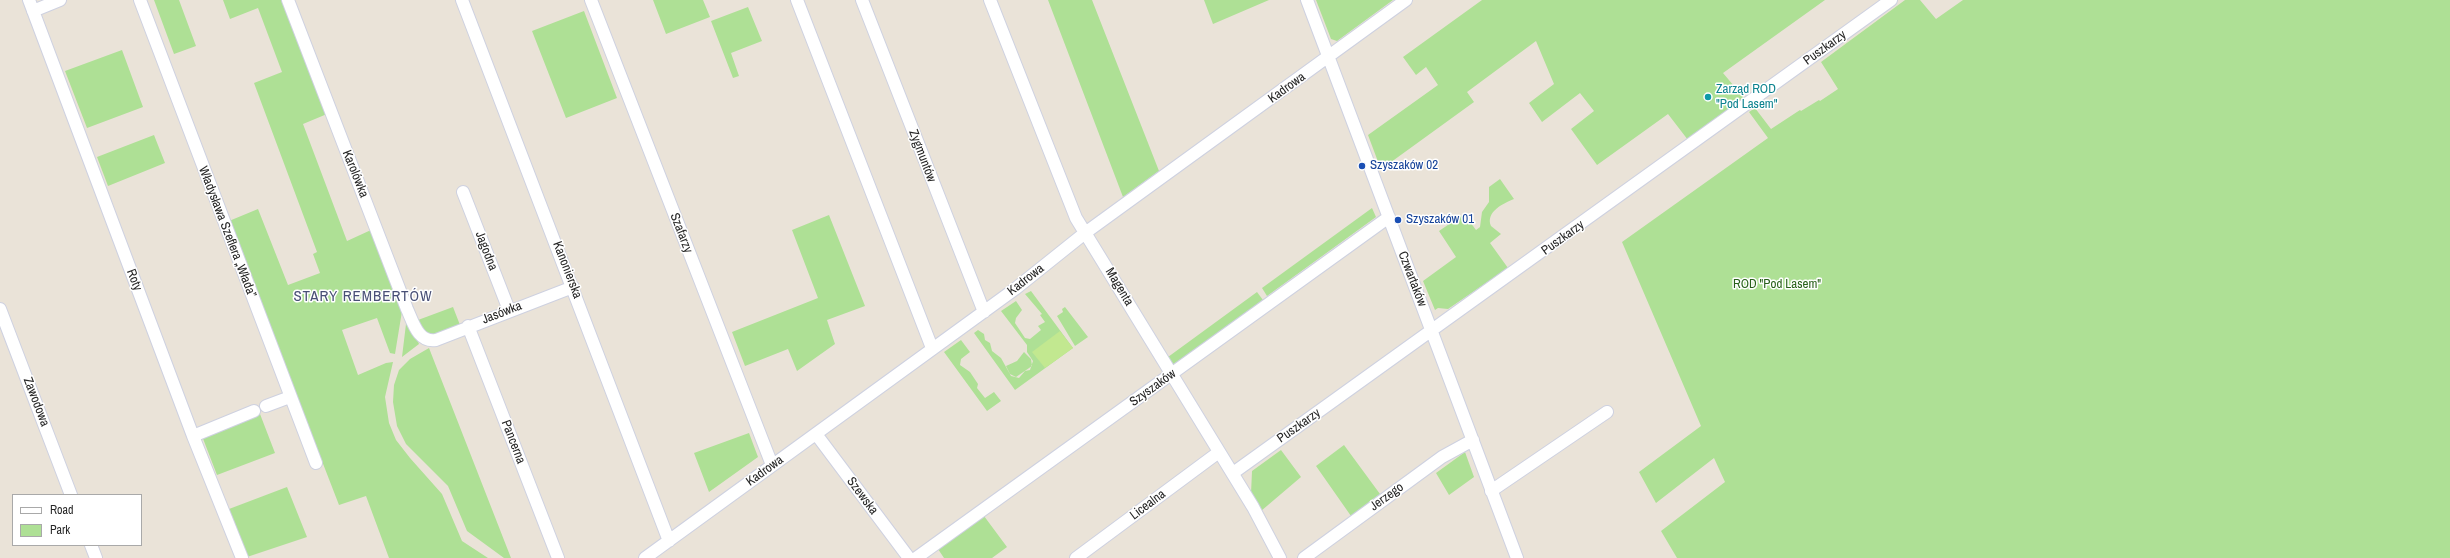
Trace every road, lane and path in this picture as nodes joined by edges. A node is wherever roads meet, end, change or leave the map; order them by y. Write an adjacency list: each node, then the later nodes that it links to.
1 (60, 0): 12 (street)
2 (140, 0): 26 (street, Władysława Szeflera „Włada”)
3 (288, 0): 23 (street, Karolówka)
4 (462, 0): 17 (street, Kanonierska)
5 (591, 0): 35 (street, Szafarzy)
6 (797, 0): 24 (street)
7 (862, 0): 20 (street, Zygmuntów)
8 (990, 0): 16 (street, Magenta)
9 (1307, 0): 13 (street, Czwartaków)
10 (1406, 0): 13 (street, Kadrowa)
11 (1891, 0): 22 (street, Puszkarzy)
12 (31, 5): 31 (street, Roty)
13 (1328, 56): 15 (street, Czwartaków); 16 (street, Kadrowa)
14 (463, 192): 19 (street, Jagodna)
15 (1389, 217): 22 (street, Czwartaków); 25 (street, Szyszaków)
16 (1085, 233): 20 (street, Kadrowa); 25 (street, Magenta)
17 (573, 287): 19 (street, Jasówka); 39 (street, Kanonierska)
18 (0, 310): 38 (street, Zawodowa)
19 (509, 310): 21 (street, Jasówka)
20 (984, 312): 24 (street, Kadrowa)
21 (468, 326): 23 (street, Jasówka); 43 (street, Pancerna)
22 (1432, 332): 32 (street, Czwartaków); 36 (street, Puszkarzy)
23 (431, 341)
24 (932, 348): 30 (street, Kadrowa)
25 (1172, 374): 33 (street, Magenta); 46 (street, Szyszaków)
26 (290, 396): 27 (street); 34 (street, Władysława Szeflera „Włada”)
27 (266, 406)
28 (254, 411): 31 (street)
29 (1608, 412): 37 (street)
30 (816, 434): 35 (street, Kadrowa); 45 (street, Szewska)
31 (193, 436): 42 (street, Roty)
32 (1473, 440): 37 (street, Czwartaków); 49 (street, Jerzego)
33 (1219, 452): 36 (street, Magenta); 47 (street, Licealna)
34 (316, 464)
35 (772, 465): 39 (street, Kadrowa)
36 (1233, 473): 48 (street, Magenta)
37 (1491, 491): 50 (street, Czwartaków)
38 (71, 494)
39 (669, 540): 44 (street, Kadrowa)
40 (91, 546): 41 (street)
41 (96, 558)
42 (242, 558)
43 (558, 558)
44 (645, 558)
45 (909, 558)
46 (916, 558)
47 (1076, 558)
48 (1280, 558)
49 (1304, 558)
50 (1517, 558)

